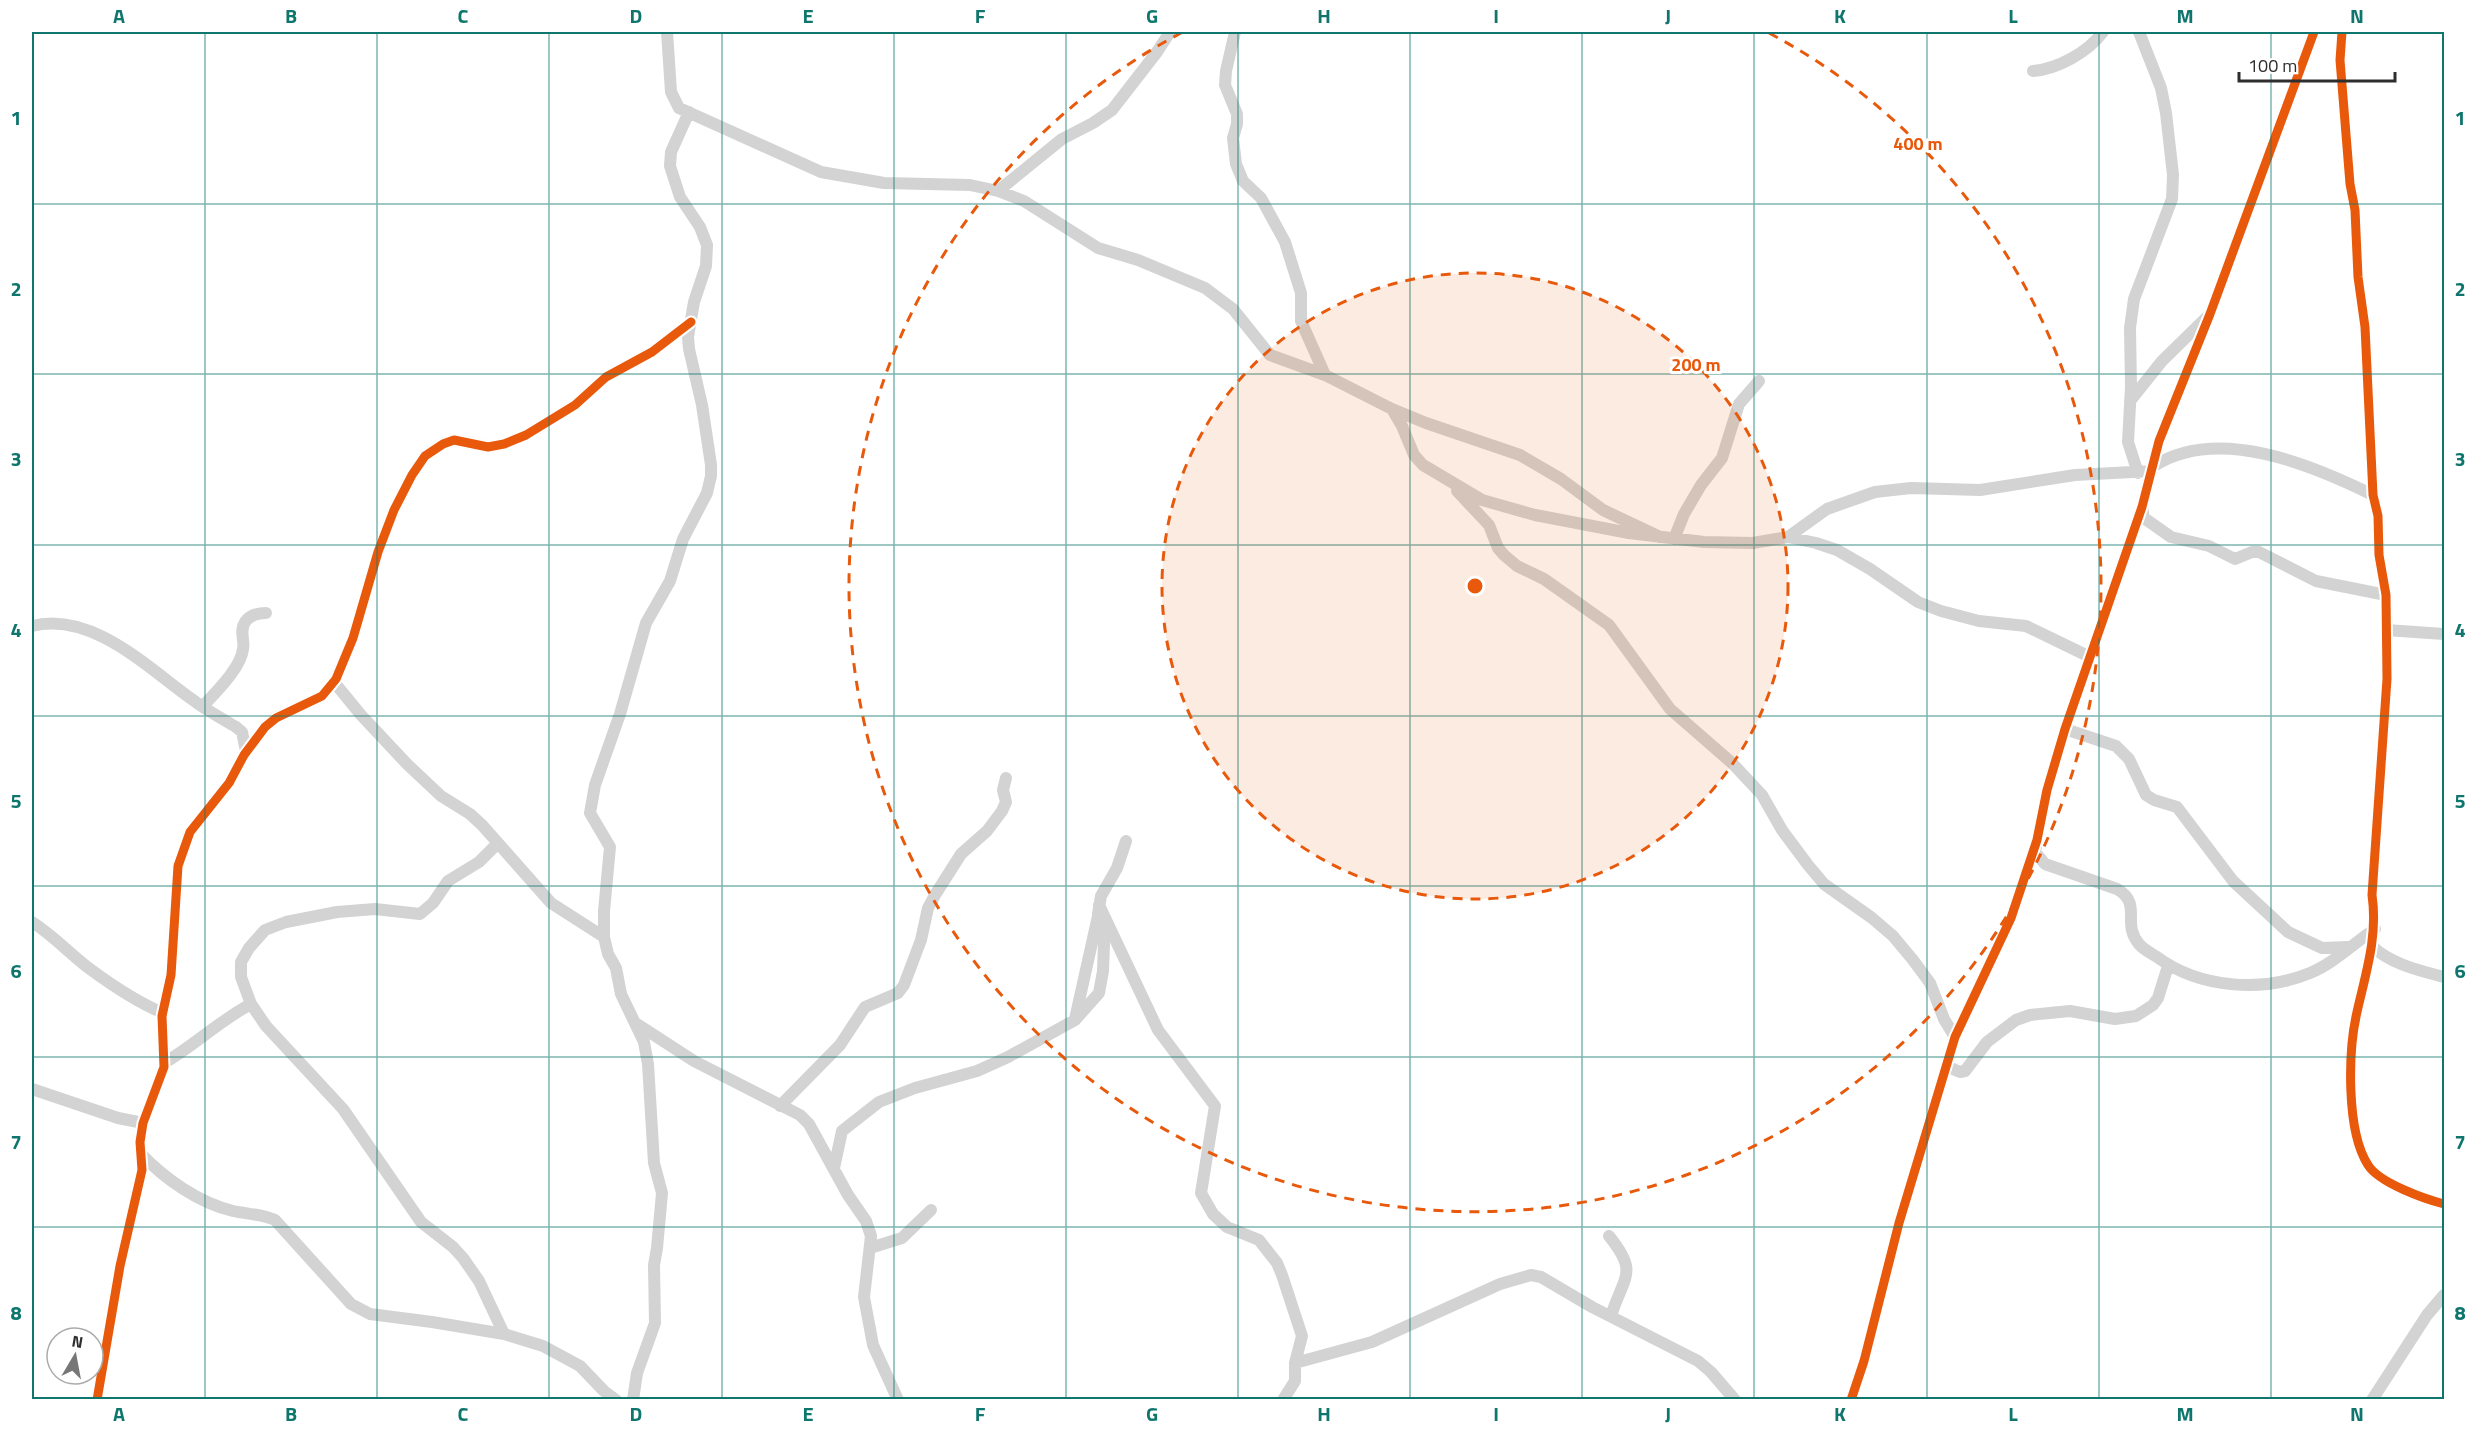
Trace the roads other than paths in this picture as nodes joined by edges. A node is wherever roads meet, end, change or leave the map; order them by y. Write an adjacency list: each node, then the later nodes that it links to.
1 (667, 32): 9 (street)
2 (1170, 32): 10 (street)
3 (1235, 32): 13 (street)
4 (2103, 32): 8 (street)
5 (2139, 32): 15 (street)
6 (2314, 32): 11 (street)
7 (2342, 32): 20 (street)
8 (2033, 71)
9 (689, 112): 10 (street); 12 (street)
10 (998, 190): 13 (street)
11 (2210, 314): 15 (street); 17 (street)
12 (691, 322): 31 (street); 42 (street)
13 (1325, 375): 16 (street)
14 (1759, 381): 24 (street)
15 (2130, 402): 18 (street)
16 (1392, 409): 19 (street); 22 (street)
17 (2153, 468): 18 (street); 20 (street); 21 (street)
18 (2138, 473): 23 (street)
19 (1444, 478): 22 (street); 51 (street)
20 (2373, 495): 25 (street)
21 (2142, 507): 25 (street); 30 (street)
22 (1660, 537): 24 (street)
23 (1788, 537): 24 (street); 30 (street)
24 (1674, 539)
25 (2386, 595): 28 (street)
26 (266, 613): 32 (street)
27 (32, 626): 32 (street)
28 (2386, 630): 29 (street); 41 (street)
29 (2445, 634)
30 (2090, 657): 33 (street)
31 (334, 682): 34 (street); 38 (street)
32 (203, 706): 34 (street)
33 (2065, 729): 36 (street); 44 (street)
34 (246, 751): 48 (street)
35 (1006, 778): 55 (street)
36 (2037, 840): 45 (street); 51 (street)
37 (1126, 841): 39 (street)
38 (498, 843): 42 (street); 47 (street)
39 (1099, 910): 49 (street); 49 (street); 66 (street)
40 (32, 922): 48 (street)
41 (2375, 929): 43 (street); 44 (street)
42 (604, 937): 50 (street)
43 (2372, 946): 46 (street); 59 (street)
44 (2348, 947): 45 (street)
45 (2168, 966): 53 (street)
46 (2445, 977)
47 (251, 1004): 52 (street); 65 (street)
48 (163, 1013): 52 (street)
49 (1075, 1020): 58 (street)
50 (637, 1024): 55 (street); 70 (street)
51 (1955, 1037): 53 (street)
52 (164, 1063): 56 (street)
53 (1946, 1066): 75 (street)
54 (32, 1089): 56 (street)
55 (780, 1106): 58 (street)
56 (143, 1123): 57 (street)
57 (141, 1154): 65 (street); 68 (street)
58 (834, 1168): 62 (street)
59 (2445, 1204)
60 (931, 1210): 62 (street)
61 (1609, 1236): 64 (street)
62 (870, 1248): 71 (street)
63 (2445, 1295): 76 (street)
64 (1611, 1316): 66 (street); 74 (street)
65 (504, 1334): 69 (street)
66 (1295, 1363): 67 (street)
67 (1295, 1381): 72 (street); 73 (street)
68 (97, 1400)
69 (616, 1400)
70 (633, 1400)
71 (898, 1400)
72 (1283, 1400)
73 (1297, 1400)
74 (1735, 1400)
75 (1851, 1400)
76 (2372, 1400)

